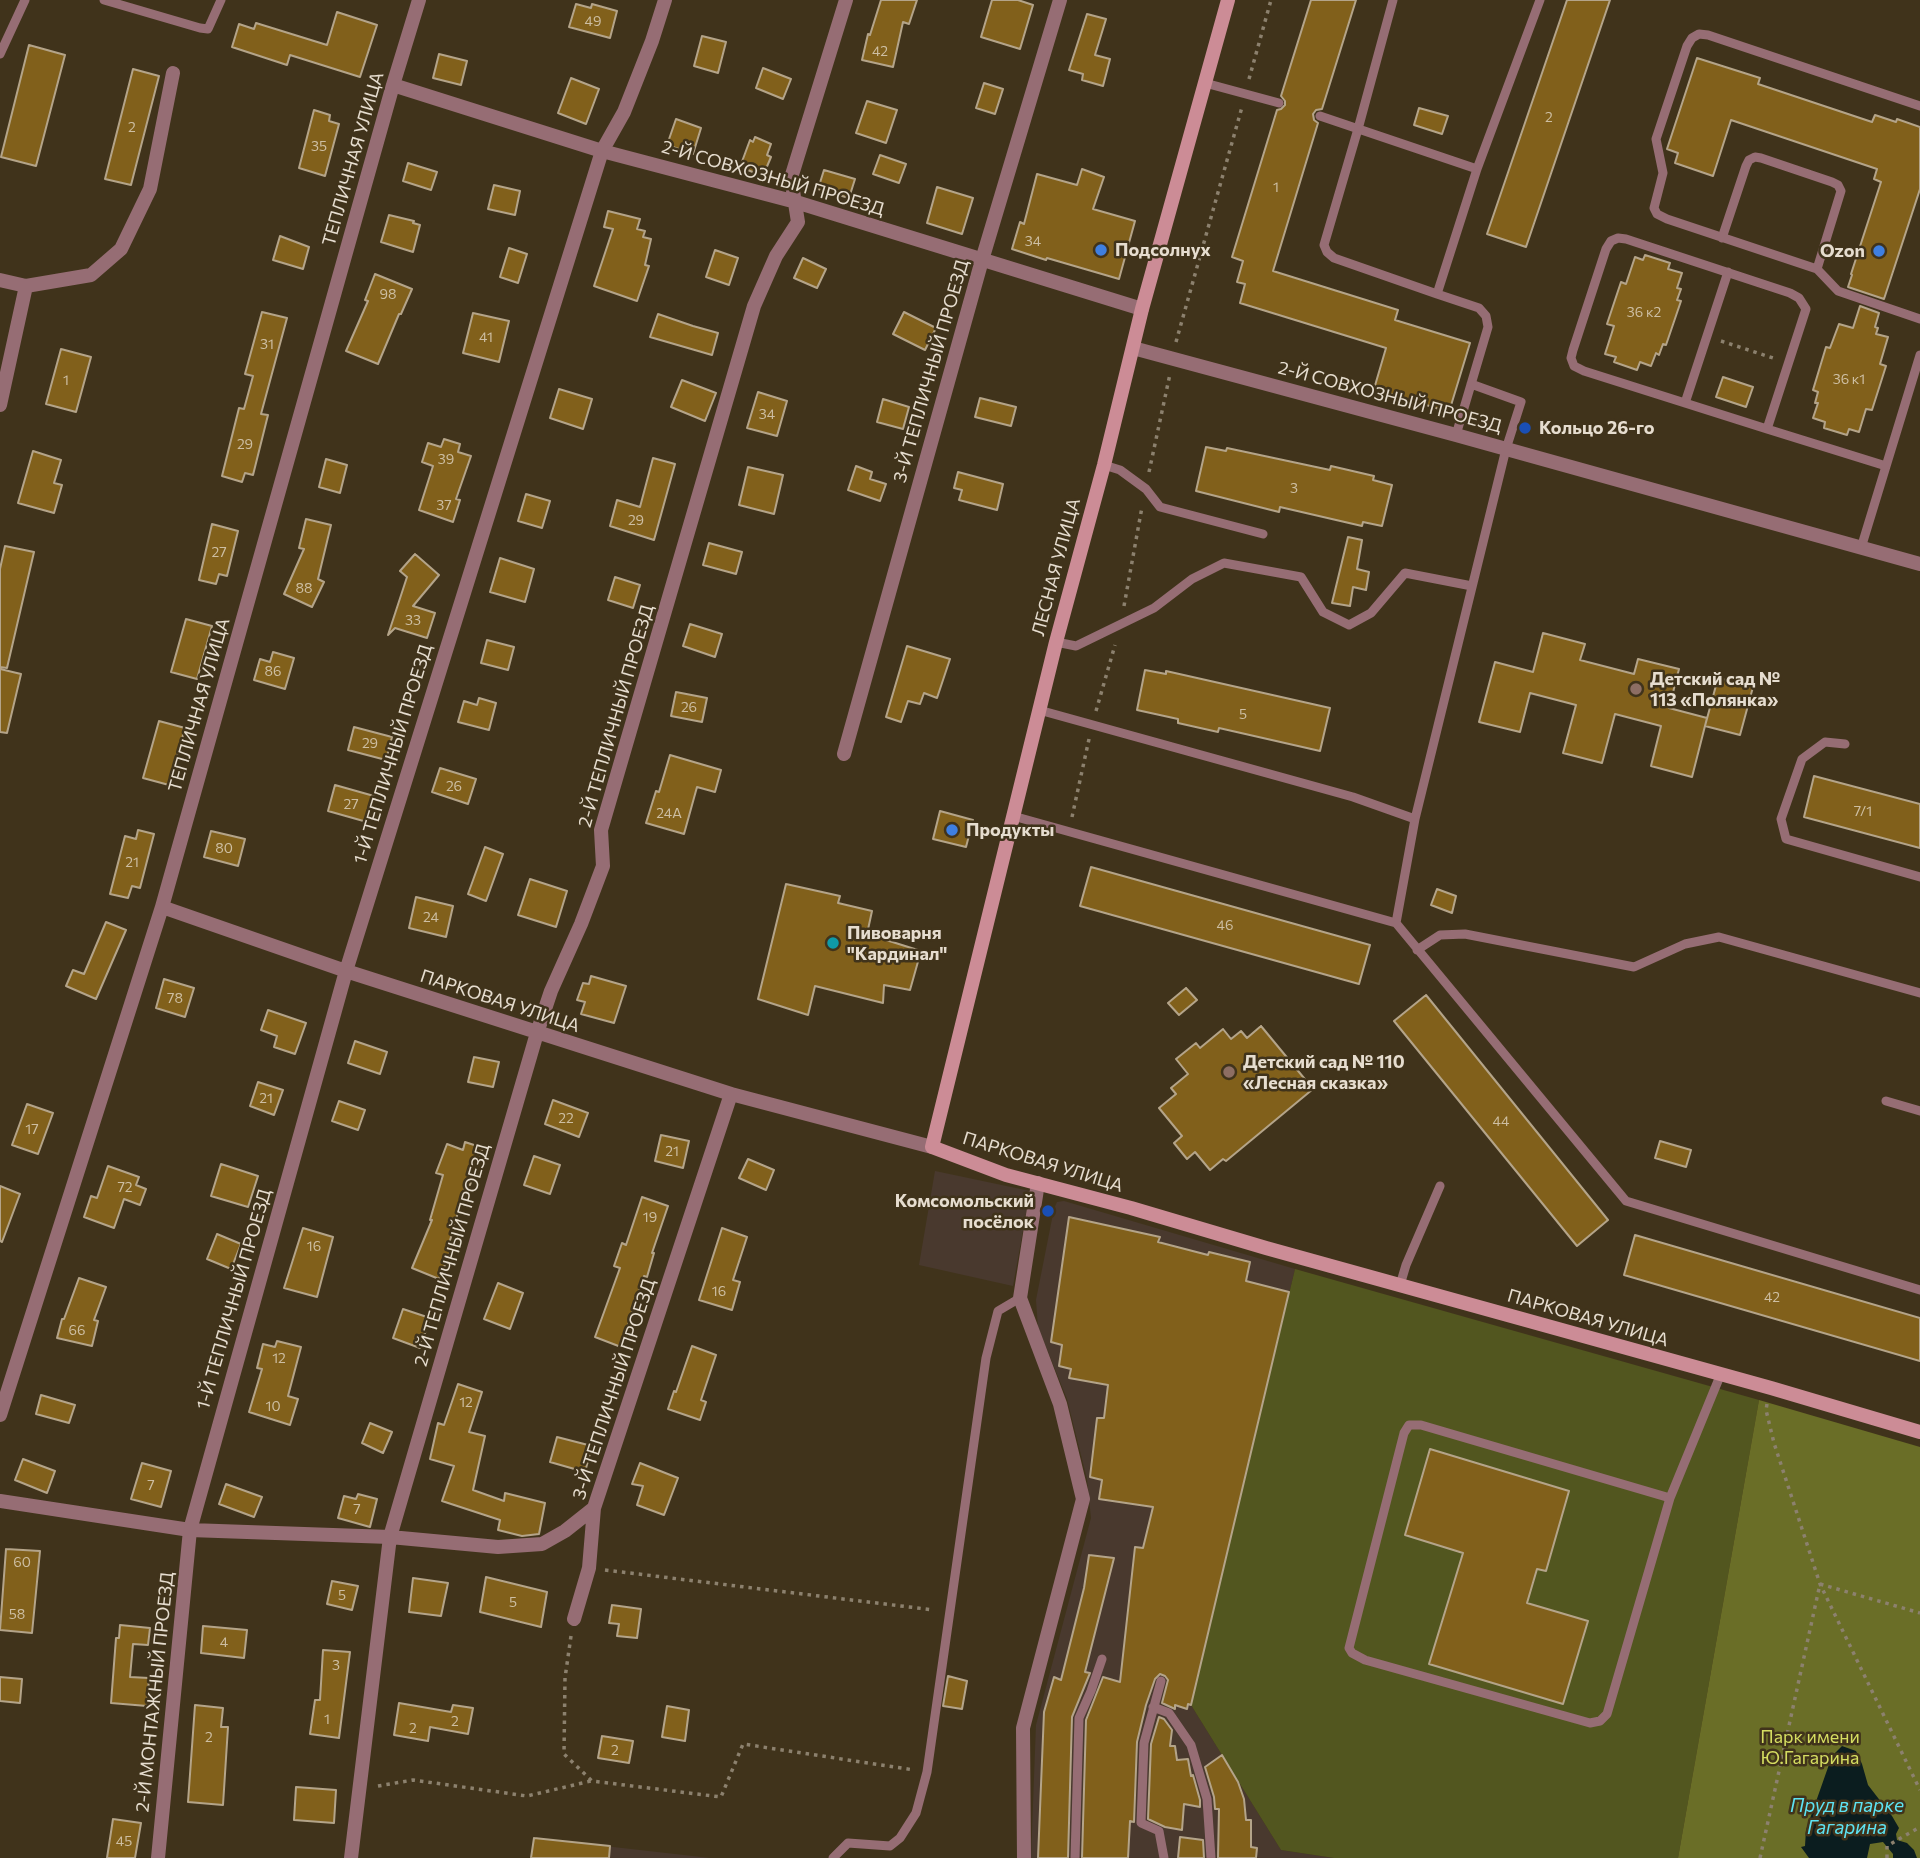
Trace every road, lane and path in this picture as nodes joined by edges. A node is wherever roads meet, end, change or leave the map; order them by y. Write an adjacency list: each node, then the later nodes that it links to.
1 (25, 0): 12 (lane)
2 (104, 0): 3 (lane)
3 (221, 0)
4 (419, 0): 15 (street, ТЕПЛИЧНАЯ УЛИЦА)
5 (665, 0): 21 (street, 1-Й ТЕПЛИЧНЫЙ ПРОЕЗД)
6 (846, 0): 23 (street, 2-Й ТЕПЛИЧНЫЙ ПРОЕЗД)
7 (1060, 0): 25 (street, 3-Й ТЕПЛИЧНЫЙ ПРОЕЗД)
8 (1228, 0): 14 (street, ЛЕСНАЯ УЛИЦА)
9 (1270, 0): 16 (path)
10 (1393, 0): 20 (lane)
11 (1540, 0): 22 (lane)
12 (0, 54)
13 (173, 73): 29 (street)
14 (1205, 83): 16 (lane); 31 (street, ЛЕСНАЯ УЛИЦА)
15 (393, 85): 21 (street, 2-Й СОВХОЗНЫЙ ПРОЕЗД); 61 (street, ТЕПЛИЧНАЯ УЛИЦА)
16 (1245, 95): 17 (lane); 36 (path)
17 (1279, 103)
18 (1920, 106): 24 (lane)
19 (1320, 116): 20 (lane)
20 (1359, 129): 22 (lane); 30 (lane)
21 (602, 151): 23 (street, 2-Й СОВХОЗНЫЙ ПРОЕЗД); 64 (street, 1-Й ТЕПЛИЧНЫЙ ПРОЕЗД)
22 (1477, 169): 30 (lane)
23 (796, 202): 25 (street, 2-Й СОВХОЗНЫЙ ПРОЕЗД); 66 (street, 2-Й ТЕПЛИЧНЫЙ ПРОЕЗД)
24 (1723, 238): 26 (lane); 26 (lane)
25 (982, 260): 31 (street, 2-Й СОВХОЗНЫЙ ПРОЕЗД); 56 (street, 3-Й ТЕПЛИЧНЫЙ ПРОЕЗД)
26 (1817, 269): 32 (lane)
27 (1728, 272): 33 (lane); 37 (lane); 39 (lane)
28 (0, 280): 29 (street)
29 (26, 286): 40 (street)
30 (1437, 295): 38 (lane)
31 (1142, 309): 34 (street, ЛЕСНАЯ УЛИЦА)
32 (1920, 319)
33 (1707, 337): 37 (path); 39 (lane)
34 (1133, 348): 36 (street, 2-Й СОВХОЗНЫЙ ПРОЕЗД); 44 (street, ЛЕСНАЯ УЛИЦА)
35 (1920, 355): 45 (lane)
36 (1173, 359): 42 (street, 2-Й СОВХОЗНЫЙ ПРОЕЗД); 46 (path)
37 (1789, 363): 41 (lane)
38 (1471, 384): 42 (lane); 43 (lane)
39 (1685, 403): 41 (lane)
40 (0, 405)
41 (1767, 429): 45 (lane)
42 (1456, 435): 43 (street, 2-Й СОВХОЗНЫЙ ПРОЕЗД)
43 (1506, 449): 48 (street, 2-Й СОВХОЗНЫЙ ПРОЕЗД); 50 (lane)
44 (1104, 465): 46 (lane); 52 (street, ЛЕСНАЯ УЛИЦА)
45 (1886, 466): 48 (lane)
46 (1146, 489): 47 (lane); 51 (path)
47 (1263, 534)
48 (1861, 548): 49 (street, 2-Й СОВХОЗНЫЙ ПРОЕЗД)
49 (1920, 564)
50 (1472, 586): 51 (lane); 58 (lane)
51 (1121, 625): 52 (lane); 54 (path)
52 (1056, 642): 53 (street, ЛЕСНАЯ УЛИЦА)
53 (1039, 710): 54 (lane); 57 (street, ЛЕСНАЯ УЛИЦА)
54 (1092, 725): 58 (lane); 59 (path)
55 (1845, 744): 60 (lane)
56 (844, 754)
57 (1013, 816): 59 (lane); 70 (street, ЛЕСНАЯ УЛИЦА)
58 (1415, 819): 62 (lane)
59 (1069, 831): 62 (lane)
60 (1920, 877)
61 (162, 907): 64 (street, ПАРКОВАЯ УЛИЦА); 78 (street, ТЕПЛИЧНАЯ УЛИЦА)
62 (1396, 923): 63 (lane)
63 (1417, 950): 65 (lane); 74 (lane)
64 (346, 971): 66 (street, ПАРКОВАЯ УЛИЦА); 83 (street, 1-Й ТЕПЛИЧНЫЙ ПРОЕЗД)
65 (1920, 993)
66 (537, 1033): 67 (street, ПАРКОВАЯ УЛИЦА); 84 (street, 2-Й ТЕПЛИЧНЫЙ ПРОЕЗД)
67 (731, 1094): 70 (street, ПАРКОВАЯ УЛИЦА); 82 (street, 3-Й ТЕПЛИЧНЫЙ ПРОЕЗД)
68 (1886, 1101): 69 (lane)
69 (1920, 1111)
70 (932, 1147): 71 (street, ПАРКОВАЯ УЛИЦА)
71 (1038, 1183): 73 (street, ПАРКОВАЯ УЛИЦА); 75 (street)
72 (1440, 1186): 73 (lane)
73 (1400, 1285): 76 (street, ПАРКОВАЯ УЛИЦА)
74 (1920, 1290)
75 (1020, 1298): 87 (lane); 101 (street)
76 (1720, 1376): 77 (street, ПАРКОВАЯ УЛИЦА); 80 (lane)
77 (1770, 1388): 79 (street, ПАРКОВАЯ УЛИЦА); 86 (path)
78 (0, 1415)
79 (1920, 1433)
80 (1670, 1499): 80 (lane)
81 (0, 1501): 83 (street)
82 (594, 1508): 84 (street); 85 (street, 3-Й ТЕПЛИЧНЫЙ ПРОЕЗД)
83 (190, 1530): 84 (street); 98 (street, 2-Й МОНТАЖНЫЙ ПРОЕЗД)
84 (390, 1537): 95 (street, 2-Й ТЕПЛИЧНЫЙ ПРОЕЗД)
85 (589, 1568): 87 (path); 89 (street, 3-Й ТЕПЛИЧНЫЙ ПРОЕЗД)
86 (1820, 1584): 88 (path); 96 (path); 105 (path)
87 (949, 1612): 93 (lane)
88 (1920, 1613)
89 (573, 1619): 94 (path)
90 (1102, 1659): 102 (lane)
91 (1161, 1681): 92 (lane)
92 (1153, 1707): 103 (lane); 104 (lane)
93 (927, 1772): 94 (path); 100 (lane)
94 (592, 1781): 95 (path)
95 (359, 1790): 99 (street, 2-Й ТЕПЛИЧНЫЙ ПРОЕЗД)
96 (1920, 1790)
97 (1920, 1827): 106 (path)
98 (158, 1858)
99 (351, 1858)
100 (833, 1858)
101 (1024, 1858)
102 (1075, 1858)
103 (1164, 1858)
104 (1211, 1858)
105 (1760, 1858)
106 (1886, 1858)

